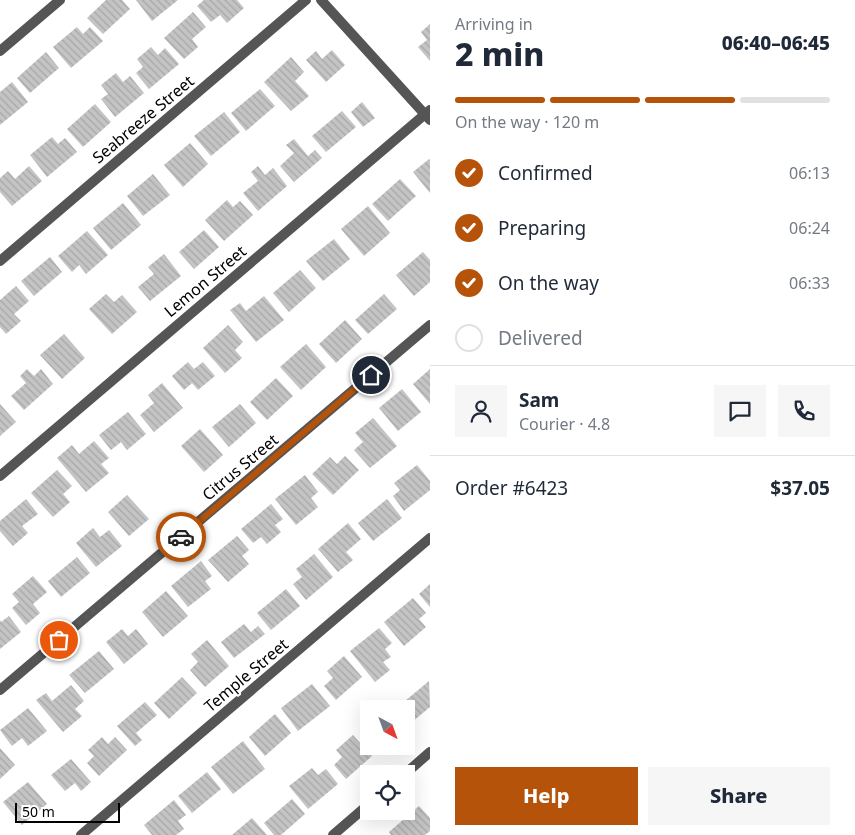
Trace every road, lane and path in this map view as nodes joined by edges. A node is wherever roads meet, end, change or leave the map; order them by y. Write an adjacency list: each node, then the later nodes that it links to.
1 (60, 0): 4 (street)
2 (306, 0): 6 (street, Seabreeze Street)
3 (321, 0): 5 (street)
4 (0, 51)
5 (428, 115): 8 (street, Lemon Street)
6 (0, 261)
7 (430, 325): 10 (street, Citrus Street)
8 (0, 476)
9 (430, 538): 14 (street, Temple Street)
10 (0, 690)
11 (430, 752): 12 (street)
12 (415, 765)
13 (360, 812): 15 (street)
14 (81, 835)
15 (333, 835)

